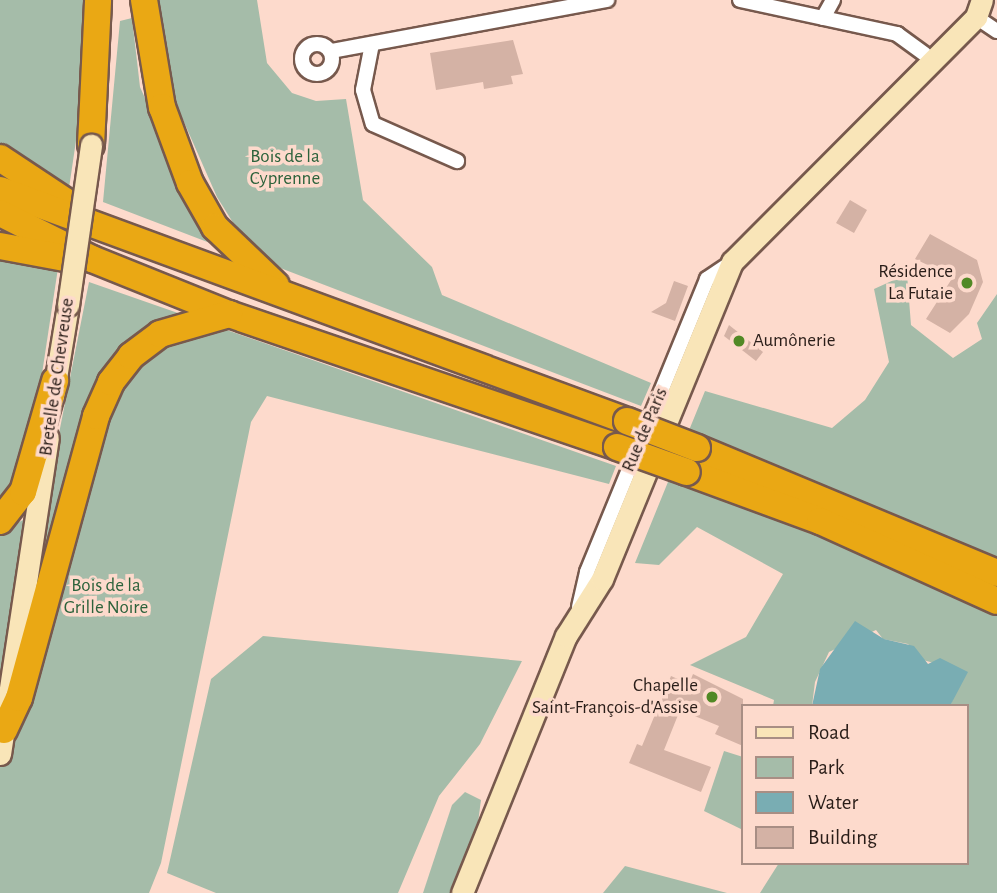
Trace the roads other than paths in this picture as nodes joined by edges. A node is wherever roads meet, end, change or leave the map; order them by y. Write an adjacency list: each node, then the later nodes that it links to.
1 (98, 0): 13 (highway)
2 (111, 0): 13 (main road, Bretelle de Chevreuse)
3 (144, 0): 21 (highway)
4 (607, 0): 10 (street)
5 (740, 0): 8 (street)
6 (833, 0): 8 (street)
7 (979, 8): 9 (street, Rue de Paris); 28 (main road, Rue de Paris)
8 (823, 18): 12 (street)
9 (997, 31)
10 (372, 44): 11 (street); 15 (street)
11 (331, 51)
12 (925, 54)
13 (91, 145): 23 (main road, Bretelle de Chevreuse, bridge)
14 (0, 158): 18 (highway)
15 (457, 161)
16 (0, 190): 18 (highway)
17 (0, 213): 20 (highway)
18 (107, 230): 21 (highway)
19 (0, 246): 20 (highway)
20 (92, 259): 22 (highway)
21 (301, 302): 25 (highway, bridge)
22 (229, 314): 26 (highway, bridge); 27 (highway)
23 (55, 381): 24 (highway); 27 (main road, Bretelle de Chevreuse)
24 (0, 522)
25 (997, 573)
26 (997, 601)
27 (2, 742)
28 (463, 893)

